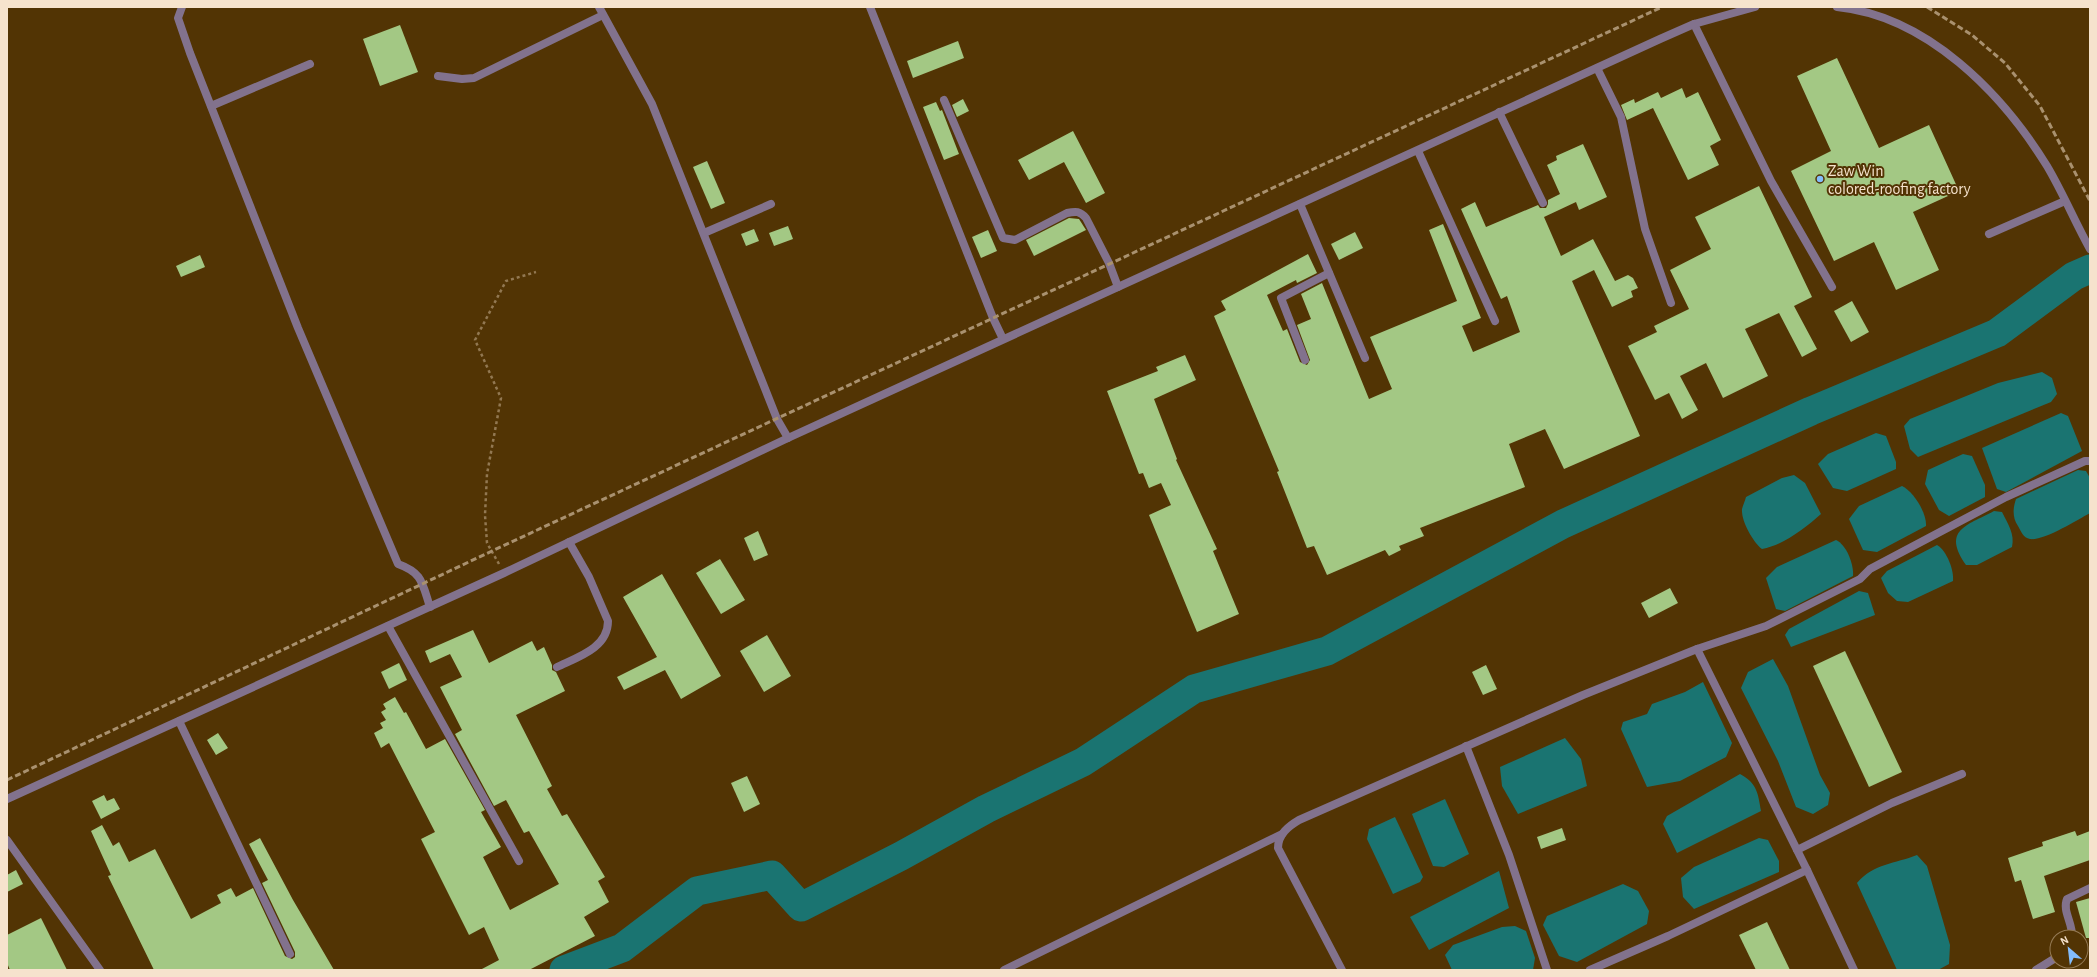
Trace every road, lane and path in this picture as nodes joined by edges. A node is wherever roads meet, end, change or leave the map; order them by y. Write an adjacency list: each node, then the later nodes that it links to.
1 (182, 7): 13 (street)
2 (599, 7): 7 (street)
3 (870, 7): 29 (street)
4 (1755, 7): 8 (street)
5 (1837, 7): 6 (street)
6 (1858, 8): 16 (street)
7 (603, 15): 11 (street); 20 (street)
8 (1694, 24): 10 (street); 26 (street)
9 (310, 64): 13 (street)
10 (1597, 68): 14 (street); 27 (street)
11 (438, 76)
12 (944, 100): 25 (street)
13 (211, 106): 36 (street)
14 (1499, 112): 15 (street); 17 (street)
15 (1418, 151): 19 (street); 28 (street)
16 (2065, 201): 21 (street); 22 (street)
17 (1543, 203)
18 (771, 204): 20 (street)
19 (1300, 204): 24 (street); 25 (street)
20 (704, 233): 32 (street)
21 (1989, 234)
22 (2089, 247)
23 (536, 272): 35 (path)
24 (1329, 273): 30 (street); 31 (street)
25 (1118, 287): 29 (street)
26 (1832, 287)
27 (1671, 303)
28 (1495, 321)
29 (1003, 339): 32 (street)
30 (1364, 358)
31 (1305, 360)
32 (788, 438): 34 (street)
33 (2090, 461): 38 (street)
34 (569, 542): 35 (street); 39 (street)
35 (504, 573): 36 (street)
36 (430, 607): 37 (street)
37 (388, 626): 40 (street); 47 (street)
38 (1697, 649): 41 (street); 46 (street)
39 (557, 667)
40 (179, 721): 43 (street); 51 (street)
41 (1466, 746): 44 (street); 56 (street)
42 (1962, 774): 46 (street)
43 (7, 799)
44 (1282, 834): 54 (street); 55 (street)
45 (7, 840): 53 (street)
46 (1797, 850): 48 (street)
47 (519, 861)
48 (1807, 870): 57 (street); 58 (street)
49 (2090, 888): 50 (street)
50 (2072, 929)
51 (290, 954)
52 (2049, 962): 59 (street)
53 (100, 970)
54 (1004, 970)
55 (1342, 970)
56 (1547, 970)
57 (1590, 970)
58 (1854, 970)
59 (2036, 970)

